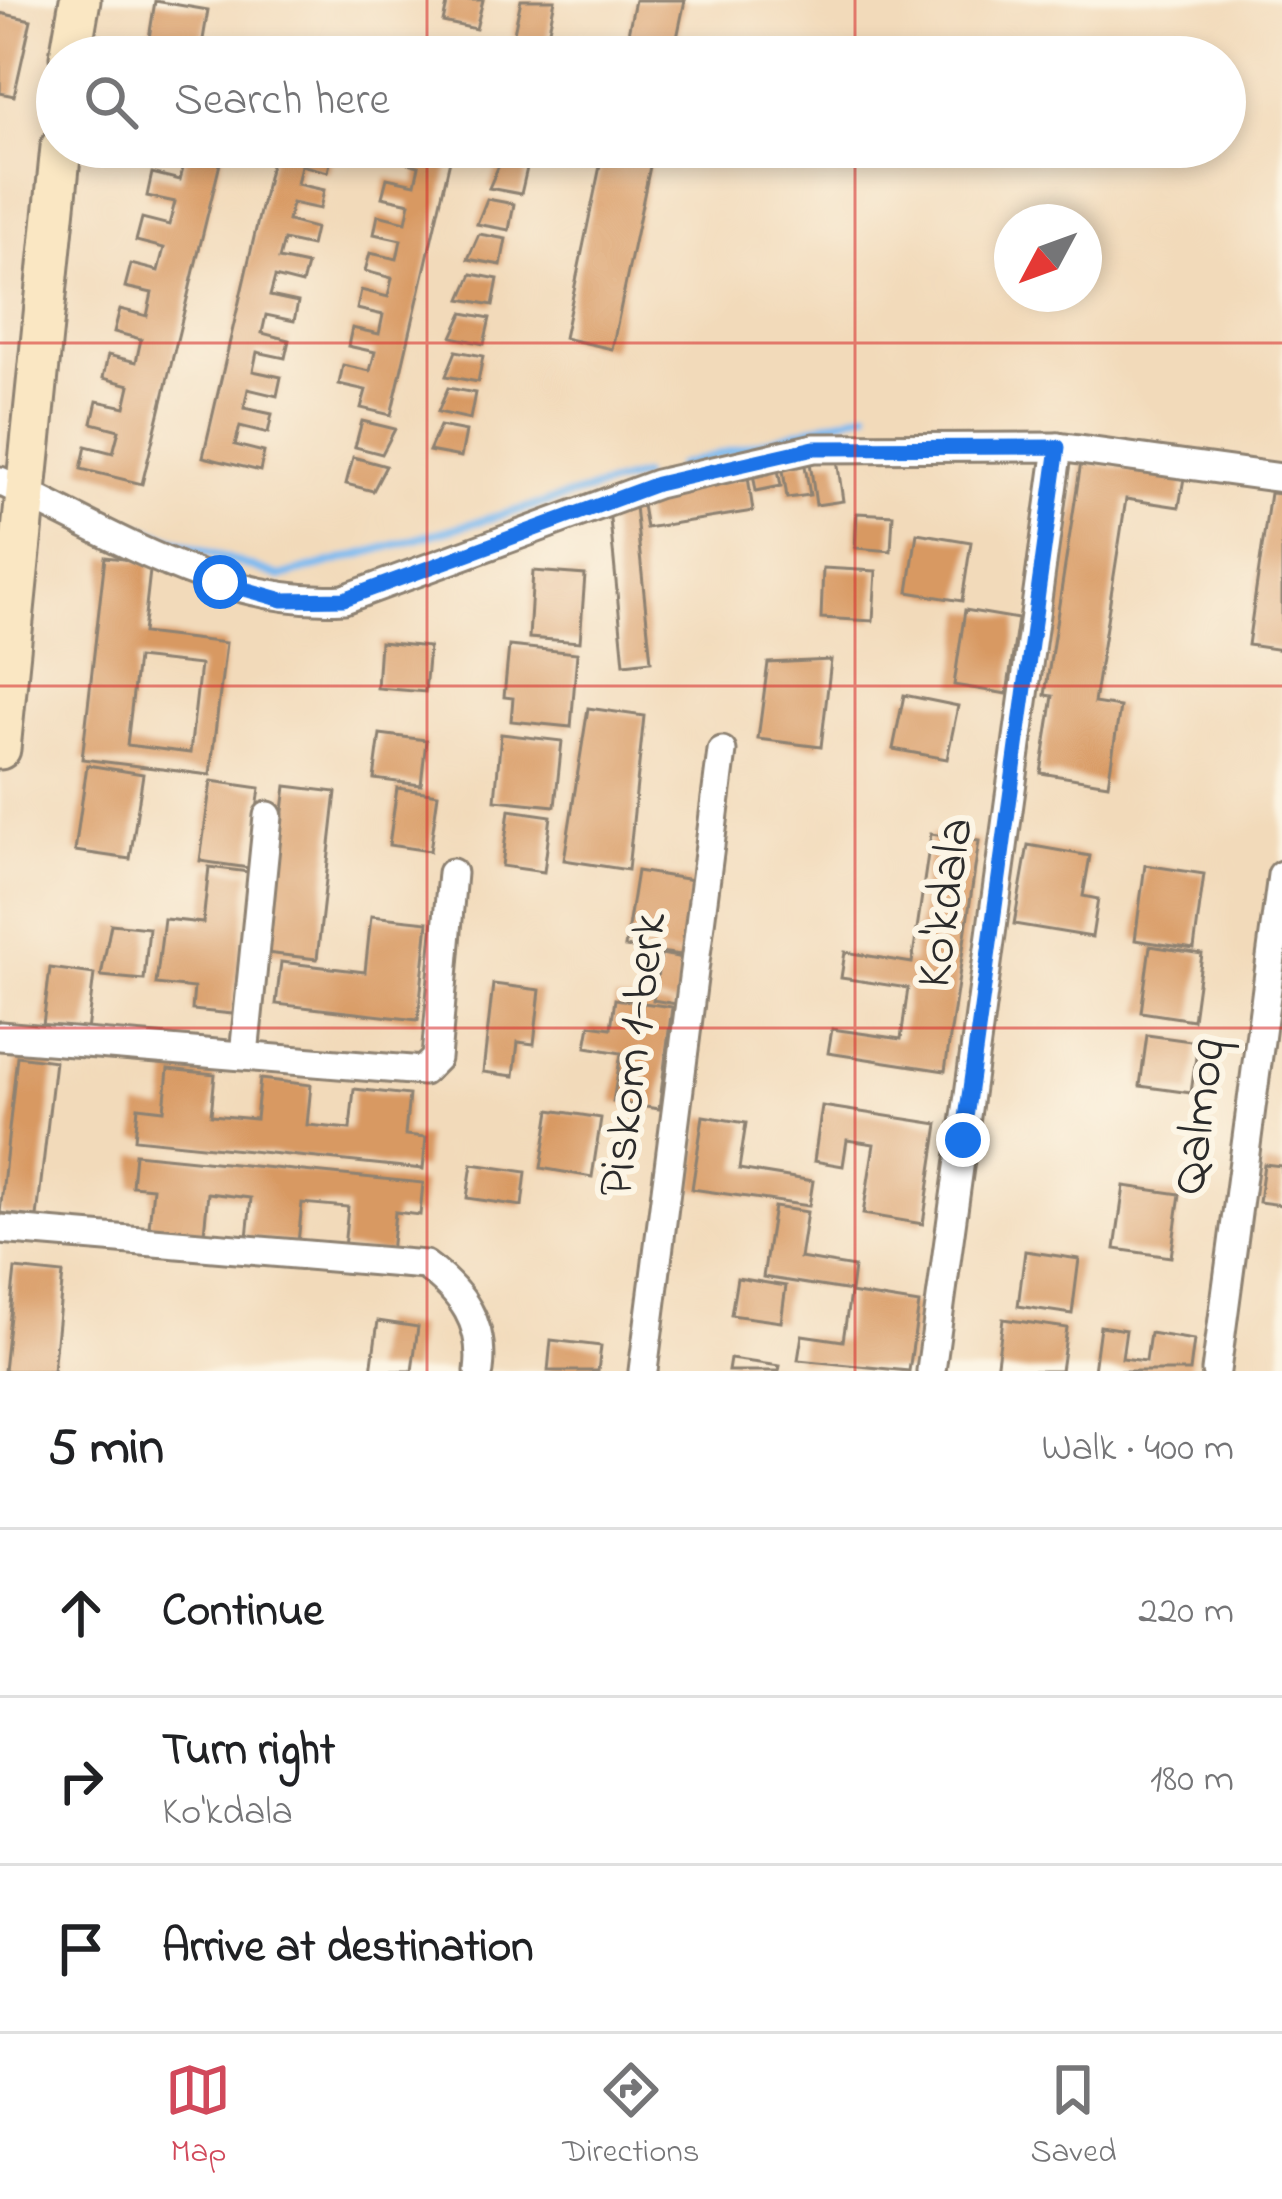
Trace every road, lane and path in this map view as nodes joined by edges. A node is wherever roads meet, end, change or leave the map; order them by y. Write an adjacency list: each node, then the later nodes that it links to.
1 (80, 0): 2 (street)
2 (74, 36)
3 (58, 168): 6 (street)
4 (1058, 447): 5 (street); 6 (street); 17 (street, Ko'kdala)
5 (1282, 478)
6 (14, 487): 7 (street)
7 (0, 749)
8 (722, 751): 16 (street, Piskom 1-berk)
9 (268, 816): 13 (street)
10 (452, 873): 13 (street)
11 (1282, 875): 18 (street, Qalmoq)
12 (0, 1036): 13 (street)
13 (244, 1055)
14 (0, 1228): 15 (street)
15 (479, 1371)
16 (644, 1371)
17 (931, 1371)
18 (1216, 1371)

